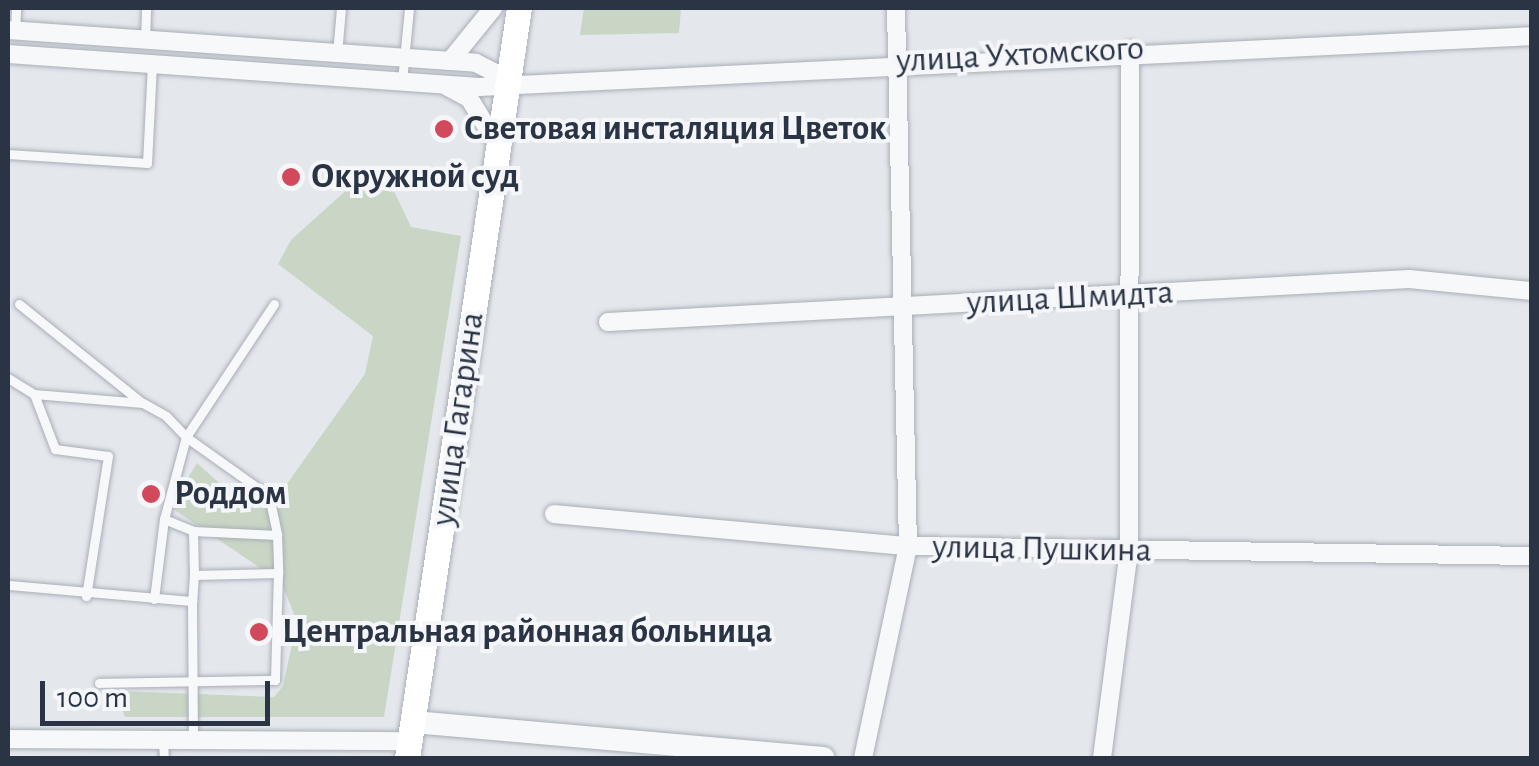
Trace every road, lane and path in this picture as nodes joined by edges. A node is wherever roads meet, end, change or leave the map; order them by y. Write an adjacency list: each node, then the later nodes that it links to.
1 (16, 8): 8 (lane)
2 (146, 8): 10 (lane)
3 (342, 8): 13 (lane)
4 (410, 8): 14 (lane)
5 (493, 8): 16 (street)
6 (519, 8): 18 (main road, улица Гагарина)
7 (896, 8): 15 (street)
8 (12, 31): 10 (street)
9 (1532, 36): 11 (street, улица Ухтомского)
10 (145, 40): 13 (street)
11 (1130, 50): 15 (street, улица Ухтомского); 24 (street)
12 (8, 54): 17 (street, улица Ухтомского)
13 (337, 54): 14 (street)
14 (400, 58): 16 (street); 19 (lane)
15 (894, 61): 18 (street, улица Ухтомского); 27 (street)
16 (450, 62): 18 (street)
17 (152, 64): 19 (street, улица Ухтомского); 22 (lane)
18 (508, 79): 20 (street, улица Ухтомского); 21 (main road, улица Гагарина)
19 (402, 81): 20 (street, улица Ухтомского)
20 (443, 84): 21 (street)
21 (499, 147): 50 (main road, улица Гагарина)
22 (8, 154)
23 (1532, 291): 24 (street, улица Шмидта)
24 (1131, 296): 27 (street, улица Шмидта); 38 (street)
25 (19, 304): 31 (lane)
26 (274, 304): 32 (lane)
27 (906, 306): 28 (street, улица Шмидта); 37 (street)
28 (608, 322)
29 (8, 378): 30 (lane)
30 (34, 394): 31 (lane); 43 (lane)
31 (143, 404): 32 (lane)
32 (186, 437): 34 (lane); 36 (lane)
33 (554, 514): 37 (street, улица Пушкина)
34 (164, 519): 35 (lane); 44 (lane)
35 (193, 531): 36 (lane); 41 (lane)
36 (276, 535): 40 (lane)
37 (908, 546): 38 (street, улица Пушкина); 54 (street)
38 (1129, 550): 39 (street, улица Пушкина); 55 (street)
39 (1532, 556)
40 (278, 573): 41 (lane); 46 (lane)
41 (194, 575): 45 (lane)
42 (8, 585): 43 (lane)
43 (86, 596): 44 (lane)
44 (154, 599): 45 (lane)
45 (192, 601): 46 (lane)
46 (190, 681): 47 (lane); 49 (lane)
47 (99, 683)
48 (8, 739): 52 (street)
49 (194, 740): 50 (street); 52 (street)
50 (410, 741): 51 (street)
51 (594, 748): 53 (street)
52 (164, 750)
53 (823, 758)
54 (863, 758)
55 (1102, 758)

